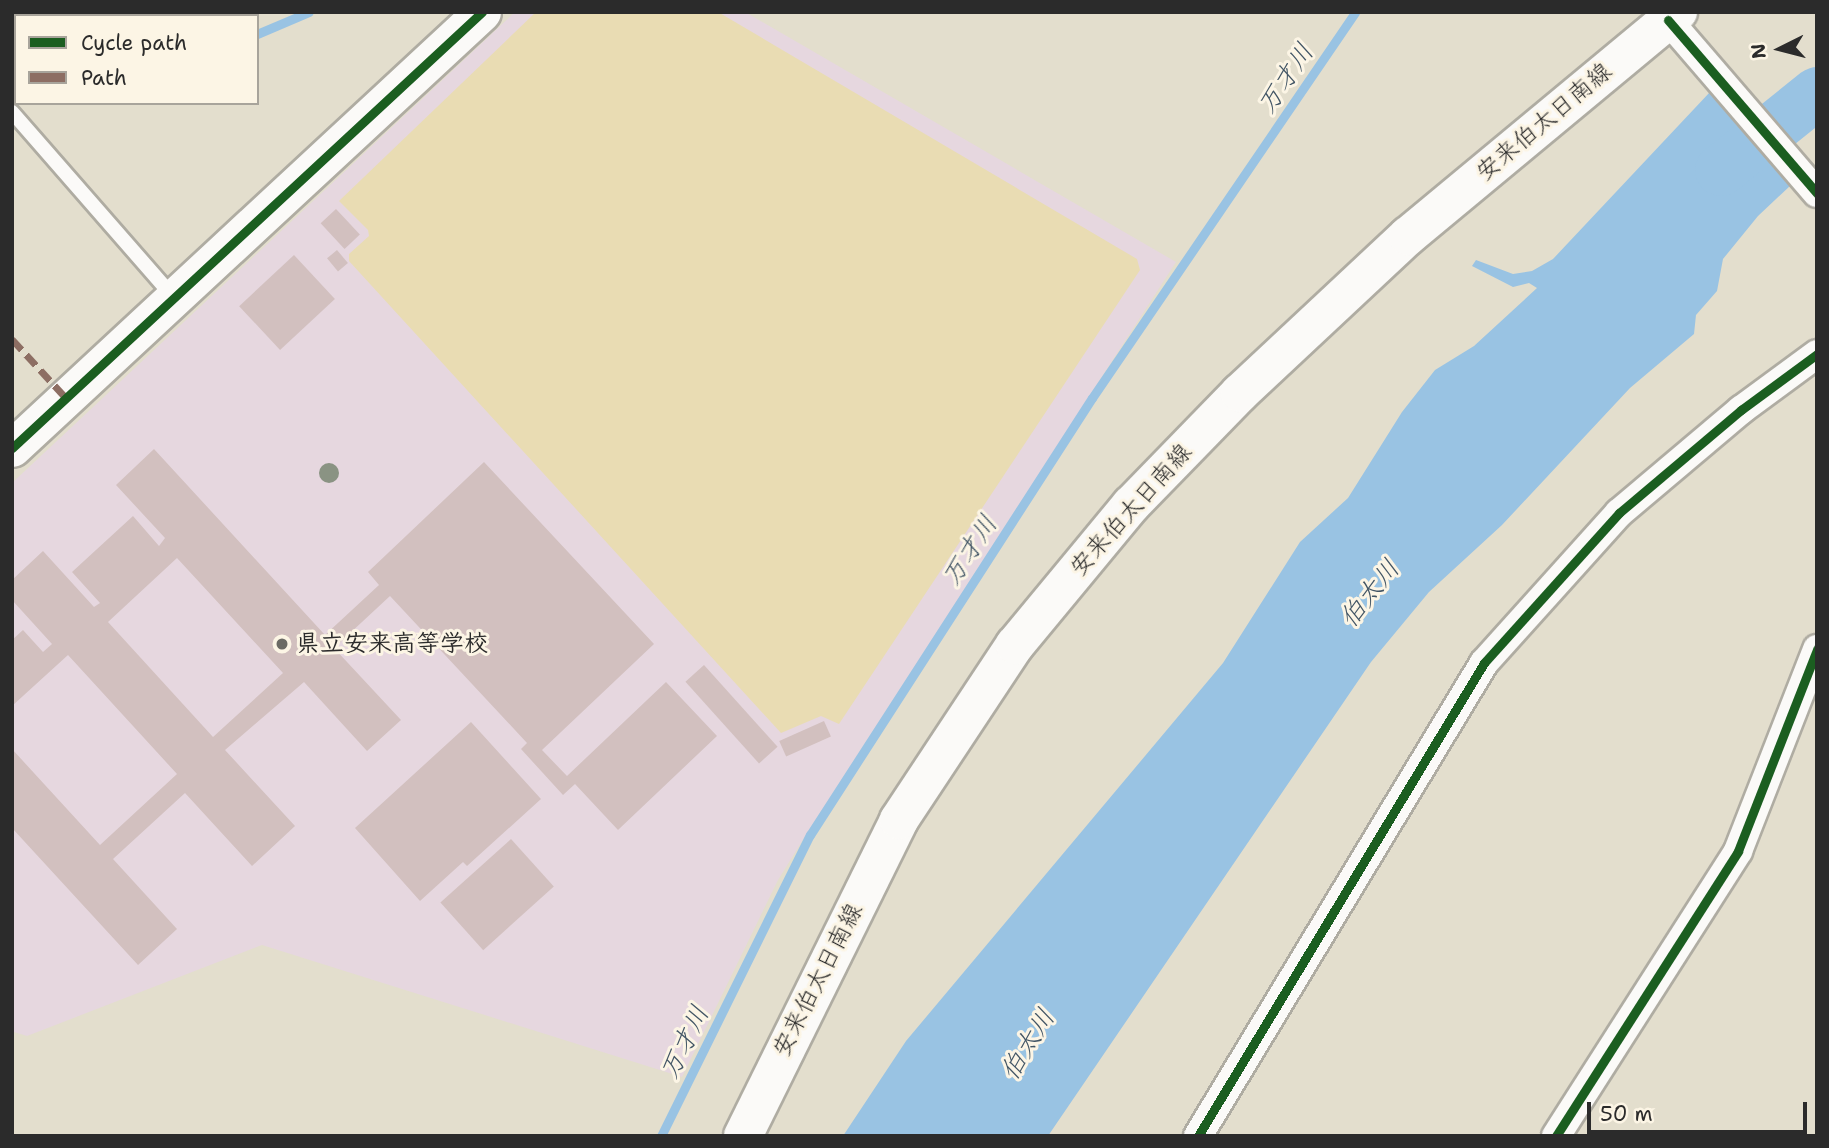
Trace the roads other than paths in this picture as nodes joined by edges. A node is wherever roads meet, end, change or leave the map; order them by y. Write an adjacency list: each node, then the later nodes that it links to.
1 (482, 12): 5 (street)
2 (1677, 24): 4 (street); 9 (main road, 安来伯太日南線)
3 (12, 112): 5 (lane)
4 (1817, 193)
5 (175, 299): 7 (street)
6 (1817, 354): 10 (street)
7 (12, 448)
8 (1817, 649): 11 (street)
9 (743, 1136)
10 (1198, 1136)
11 (1556, 1136)

